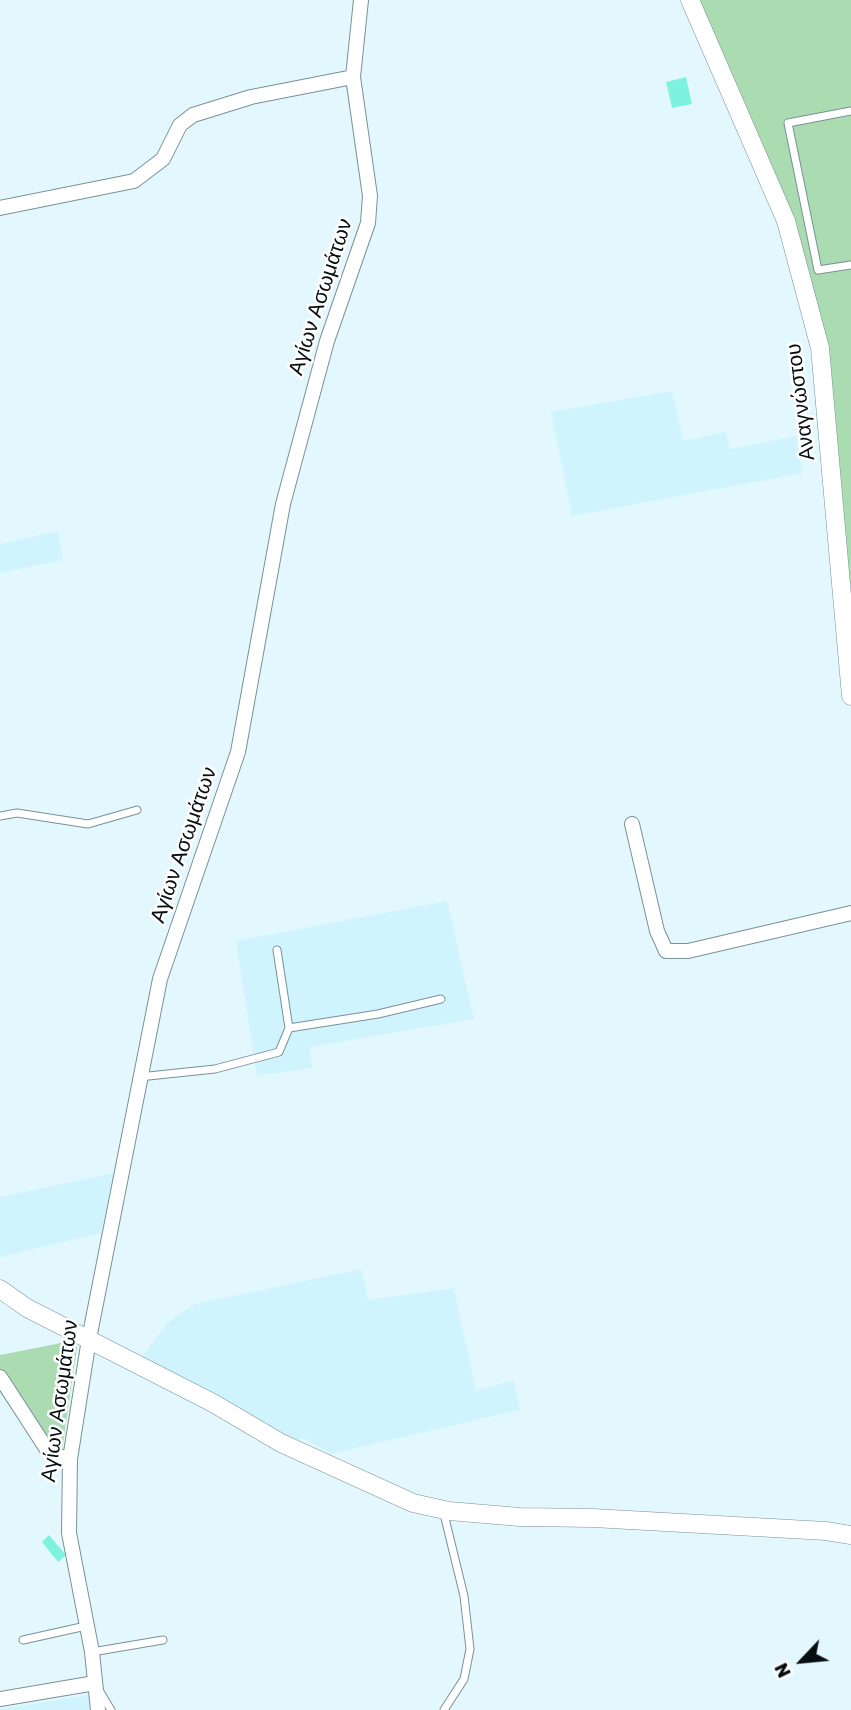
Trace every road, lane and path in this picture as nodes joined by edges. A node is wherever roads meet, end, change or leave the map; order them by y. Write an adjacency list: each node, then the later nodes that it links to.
1 (361, 0): 3 (street, Αγίων Ασωμάτων)
2 (690, 0): 7 (street, Αναγνώστου)
3 (353, 77): 5 (street); 16 (street, Αγίων Ασωμάτων)
4 (851, 111): 7 (lane)
5 (0, 208)
6 (851, 265): 7 (lane)
7 (810, 273): 8 (street, Αναγνώστου)
8 (851, 696)
9 (137, 810): 10 (lane)
10 (0, 816)
11 (632, 824): 12 (street)
12 (851, 913)
13 (277, 950): 15 (lane)
14 (441, 999): 15 (lane)
15 (289, 1028): 16 (lane)
16 (139, 1077): 18 (street, Αγίων Ασωμάτων)
17 (0, 1289): 18 (street)
18 (89, 1339): 20 (street, Αγίων Ασωμάτων); 21 (street)
19 (0, 1377): 20 (street)
20 (70, 1460): 23 (street, Αγίων Ασωμάτων)
21 (442, 1510): 22 (street); 31 (lane)
22 (851, 1535)
23 (86, 1626): 24 (lane); 26 (street, Αγίων Ασωμάτων)
24 (23, 1640)
25 (163, 1640): 26 (lane)
26 (92, 1652): 27 (street, Αγίων Ασωμάτων)
27 (95, 1683): 28 (street); 29 (street, Αγίων Ασωμάτων); 30 (lane)
28 (0, 1699)
29 (98, 1710)
30 (111, 1710)
31 (444, 1710)

